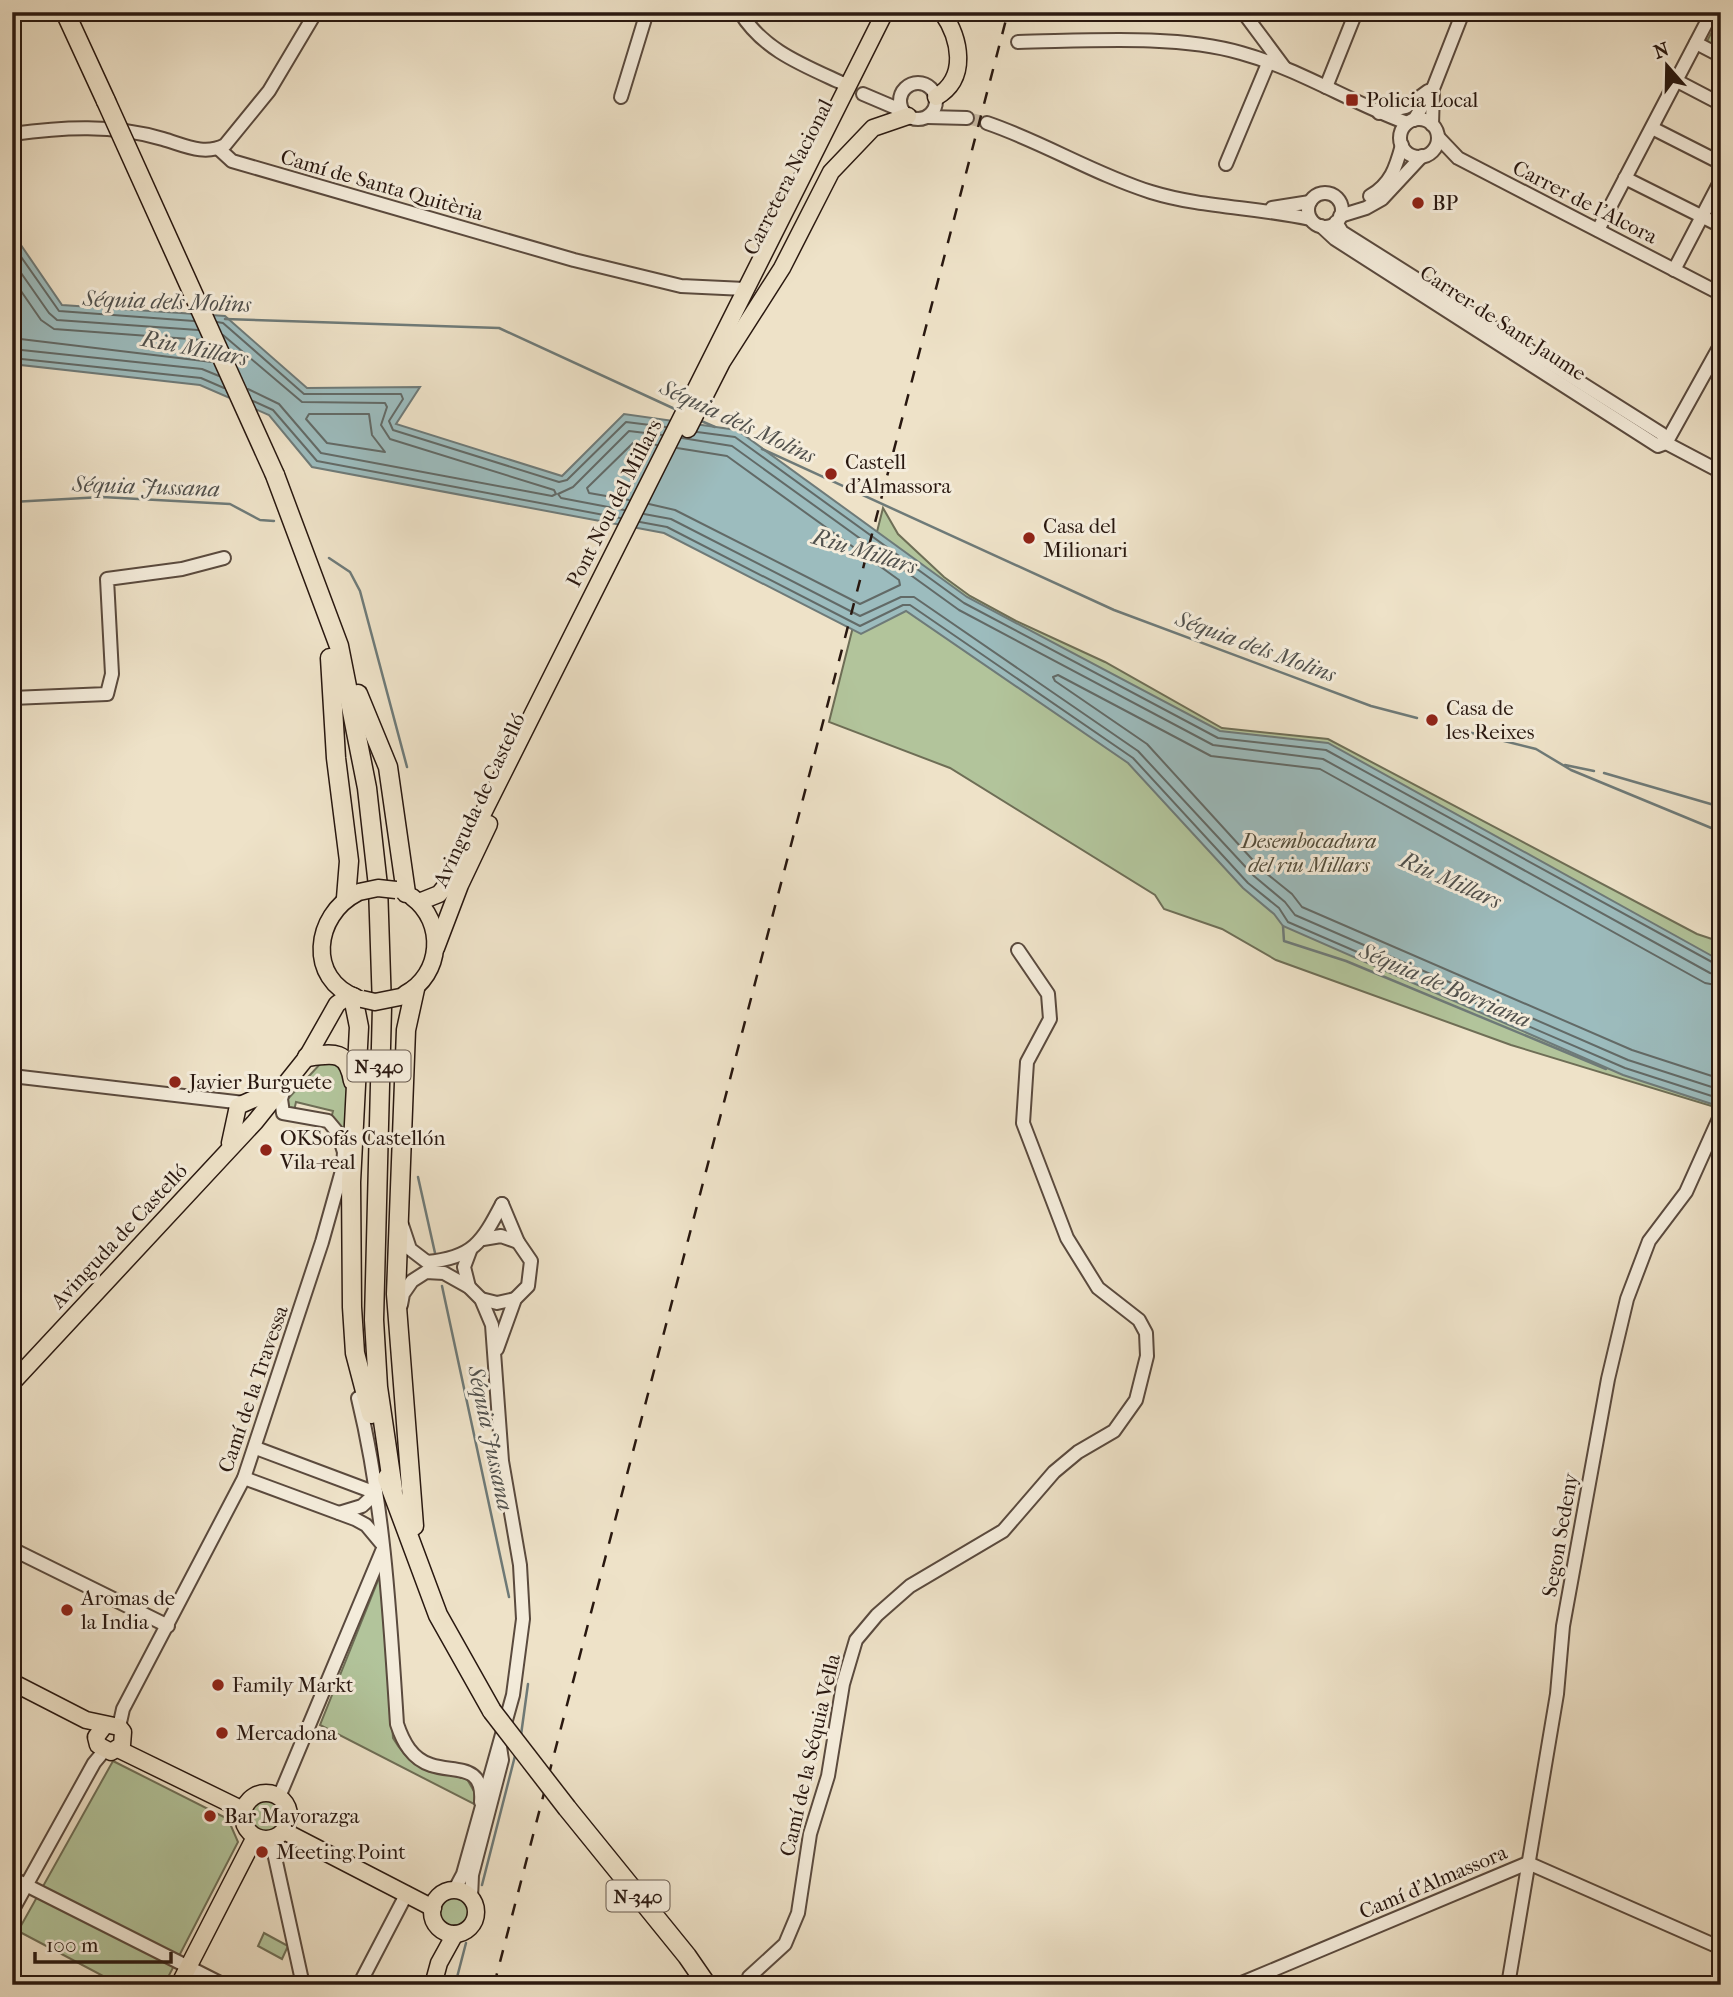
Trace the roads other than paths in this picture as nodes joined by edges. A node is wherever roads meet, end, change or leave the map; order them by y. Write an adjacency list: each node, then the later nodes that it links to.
1 (65, 12): 58 (highway, N-340, bridge)
2 (316, 12): 35 (street)
3 (646, 12): 22 (street)
4 (740, 12): 17 (street)
5 (942, 12): 23 (main road)
6 (1243, 12): 15 (street)
7 (1356, 12): 19 (street)
8 (1463, 12): 18 (street)
9 (1711, 13): 12 (street)
10 (886, 14): 51 (main road, Carretera Nacional); 54 (main road, Carretera Nacional)
11 (1018, 42): 14 (street)
12 (1696, 43): 13 (street); 16 (street)
13 (1721, 56)
14 (1269, 61): 15 (street); 39 (street)
15 (1284, 68): 19 (street)
16 (1676, 81): 25 (street); 31 (street)
17 (842, 83)
18 (1434, 86): 27 (street); 29 (street); 32 (street)
19 (1326, 87): 27 (street)
20 (902, 93): 23 (street); 24 (street); 26 (street)
21 (863, 94): 24 (street)
22 (621, 97)
23 (936, 99): 28 (street); 28 (street)
24 (878, 100): 26 (street)
25 (1721, 104)
26 (905, 113): 28 (street); 54 (main road)
27 (1379, 113): 29 (street); 34 (street)
28 (928, 117)
29 (1410, 122): 32 (street); 34 (street)
30 (987, 123): 44 (street, Carrer de Sant Jaume)
31 (1652, 128): 38 (street); 40 (street)
32 (1435, 131): 36 (street); 37 (street, Carrer de l'Alcora)
33 (12, 134): 35 (street, Camí de Santa Quitèria)
34 (1401, 142): 36 (street); 42 (street)
35 (219, 149): 51 (street, Camí de Santa Quitèria)
36 (1431, 155): 37 (street); 46 (street)
37 (1458, 159): 49 (street, Carrer de l'Alcora)
38 (1721, 163)
39 (1226, 164)
40 (1625, 178): 45 (street); 49 (street)
41 (1721, 180): 45 (street)
42 (1336, 198): 43 (street); 46 (street)
43 (1310, 202): 44 (street, Carrer de Sant Jaume); 47 (street)
44 (1266, 209): 47 (street, Carrer de Sant Jaume)
45 (1702, 216): 48 (street); 50 (street)
46 (1338, 219): 47 (street); 55 (street, Carrer de Sant Jaume)
47 (1316, 222): 55 (street, Carrer de Sant Jaume)
48 (1721, 226)
49 (1598, 230): 50 (street, Carrer de l'Alcora)
50 (1674, 270): 52 (street, Carrer de l'Alcora)
51 (746, 289): 54 (main road, Carretera Nacional)
52 (1721, 294)
53 (1721, 344): 55 (street)
54 (717, 359): 60 (main road, Pont Nou del Millars)
55 (1666, 443): 56 (street, Carrer de Sant Jaume)
56 (1721, 471)
57 (224, 558): 61 (street)
58 (319, 587): 59 (highway, N-340); 62 (highway)
59 (339, 646): 63 (highway); 88 (highway, N-340)
60 (559, 671): 63 (main road, Avinguda de Castelló); 64 (main road, Avinguda de Castelló)
61 (12, 698)
62 (353, 895): 63 (main road, bridge); 66 (main road)
63 (407, 895): 64 (main road)
64 (436, 947): 67 (main road)
65 (1018, 950): 118 (street, Camí de la Séquia Vella)
66 (328, 974): 68 (main road); 69 (main road, Avinguda de Castelló)
67 (408, 993): 68 (main road, bridge); 76 (highway)
68 (355, 997): 69 (main road, Avinguda de Castelló); 74 (highway)
69 (326, 1021): 70 (main road, Avinguda de Castelló)
70 (307, 1057): 72 (main road, Avinguda de Castelló); 74 (highway)
71 (12, 1076): 73 (street)
72 (286, 1083): 73 (main road, Avinguda de Castelló); 86 (street, Camí de la Travessa)
73 (246, 1114): 85 (main road, Avinguda de Castelló)
74 (355, 1114): 88 (highway)
75 (1721, 1114): 101 (street, Segon Sedeny)
76 (400, 1186): 79 (street); 83 (highway)
77 (483, 1239): 78 (street); 78 (street); 79 (street)
78 (518, 1242): 82 (street)
79 (470, 1251): 80 (street)
80 (469, 1287): 81 (street); 83 (street)
81 (481, 1299): 82 (street); 84 (street)
82 (514, 1299): 84 (street)
83 (399, 1315): 92 (highway)
84 (495, 1356): 99 (street)
85 (12, 1383)
86 (256, 1448): 87 (street, Camí de la Travessa); 88 (street)
87 (244, 1478): 89 (street); 93 (street, Camí de la Travessa)
88 (385, 1491): 89 (street); 90 (street); 92 (highway, N-340)
89 (339, 1513): 90 (street)
90 (382, 1547): 97 (street); 99 (street)
91 (12, 1549): 93 (street)
92 (414, 1554): 117 (highway, N-340, bridge)
93 (168, 1626): 96 (street, Camí de la Travessa)
94 (12, 1682): 96 (main road)
95 (12, 1693): 96 (main road)
96 (111, 1738): 98 (main road); 103 (street, Camí de la Travessa)
97 (279, 1797): 98 (main road); 100 (main road)
98 (245, 1806): 100 (main road)
99 (484, 1815): 104 (street); 106 (street)
100 (274, 1832): 105 (main road); 107 (main road); 111 (main road); 114 (street)
101 (1528, 1863): 110 (street, Camí d'Almassora); 119 (street, Camí d'Almassora); 120 (street, Segon Sedeny)
102 (12, 1878): 103 (street)
103 (26, 1885): 108 (street, Camí de la Travessa); 111 (street)
104 (454, 1891): 106 (main road); 107 (main road)
105 (407, 1893): 107 (main road); 115 (street)
106 (471, 1898): 109 (main road)
107 (435, 1903): 109 (main road)
108 (12, 1910)
109 (447, 1931): 116 (main road)
110 (1721, 1948)
111 (188, 1967): 112 (main road); 113 (street)
112 (179, 1985)
113 (224, 1985)
114 (303, 1985)
115 (359, 1985)
116 (433, 1985)
117 (707, 1985)
118 (747, 1985)
119 (1237, 1985)
120 (1508, 1985)

